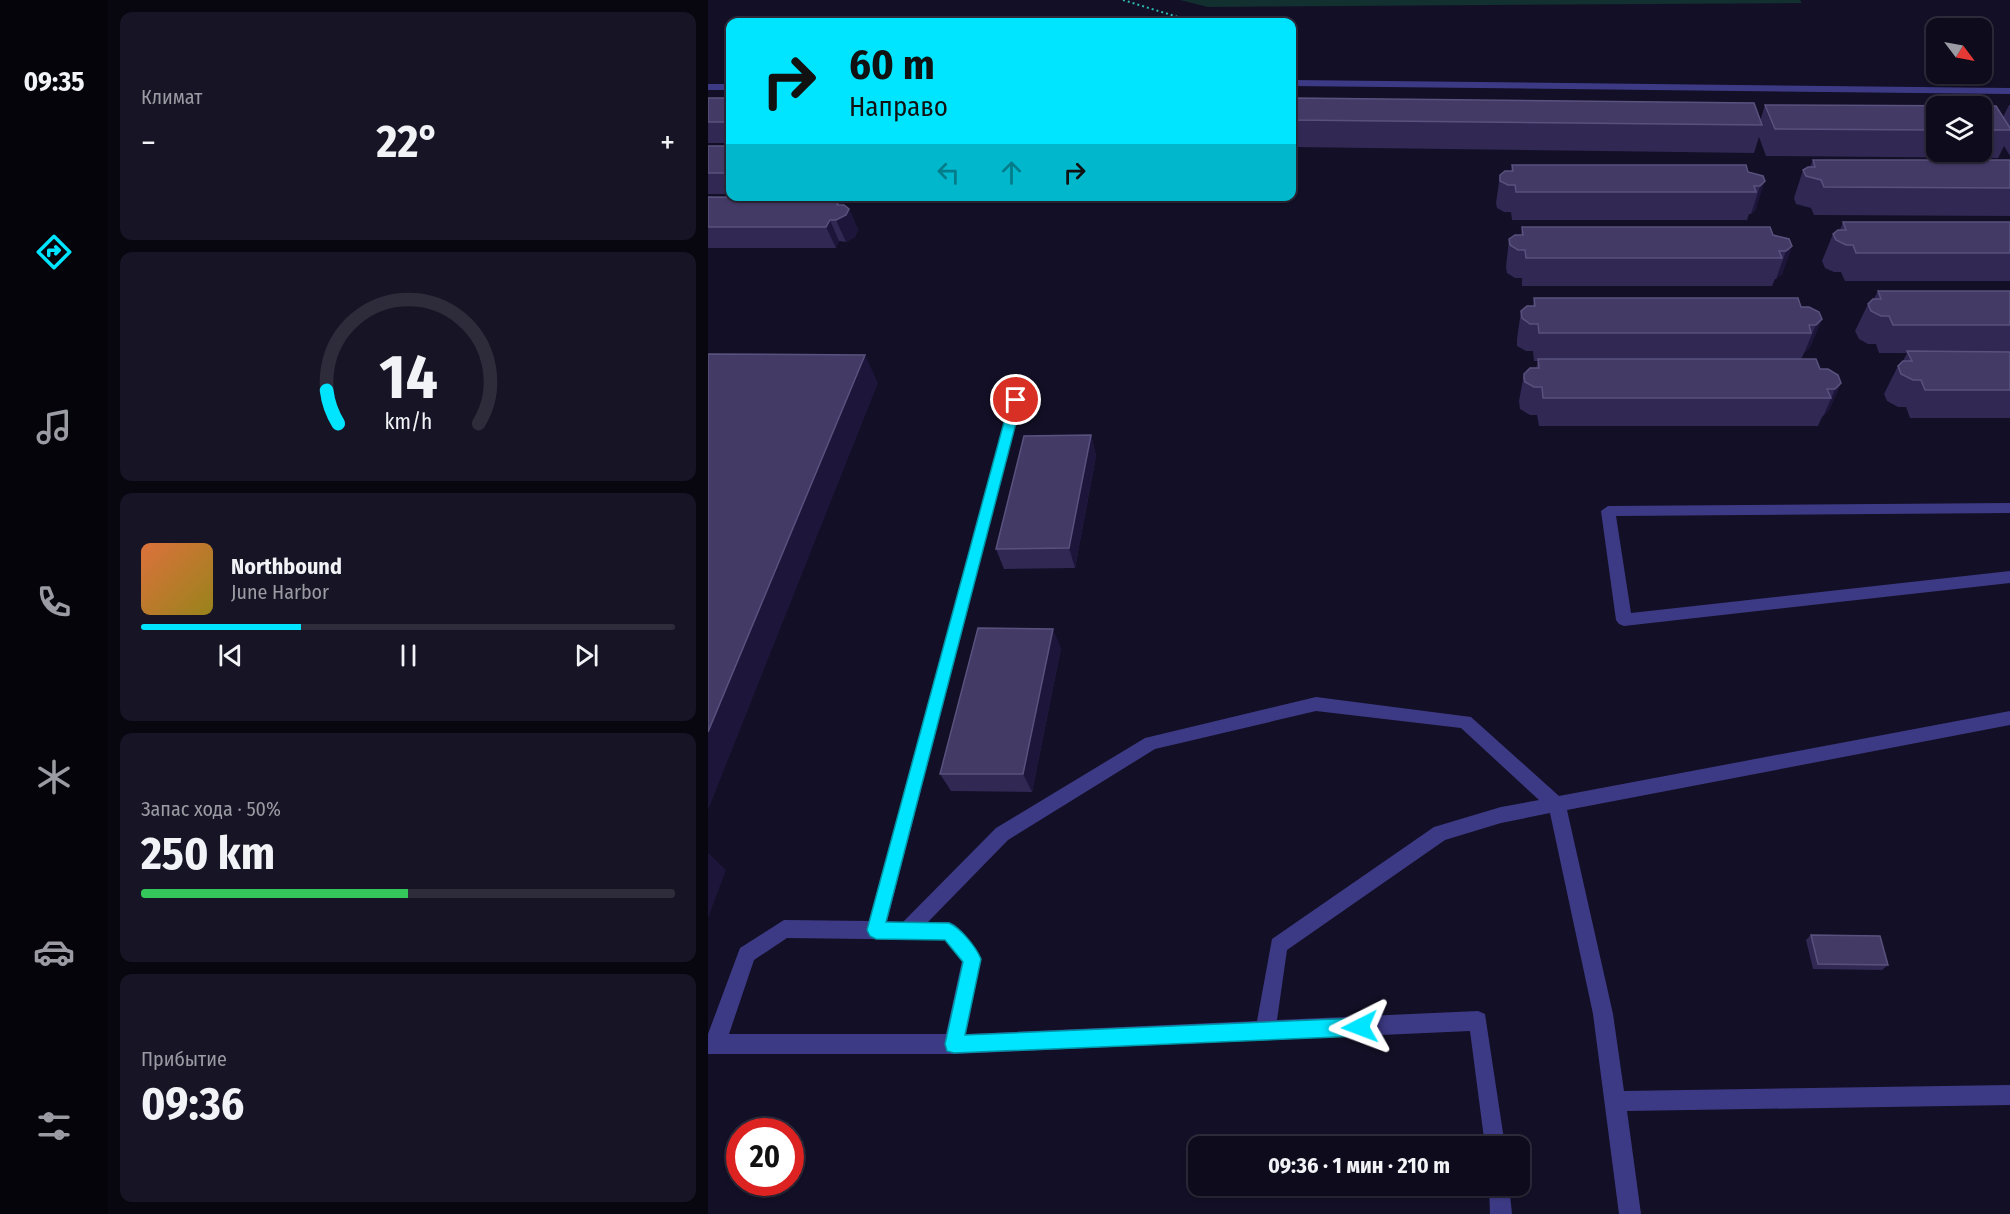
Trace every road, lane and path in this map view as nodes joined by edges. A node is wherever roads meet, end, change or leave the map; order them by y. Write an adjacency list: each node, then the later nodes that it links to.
1 (1123, 0): 2 (path)
2 (1181, 18)
3 (1296, 83): 6 (lane)
4 (708, 87): 5 (lane)
5 (726, 87)
6 (2010, 91)
7 (1016, 400): 12 (lane)
8 (2010, 508): 9 (lane)
9 (2010, 577)
10 (2010, 718): 11 (lane)
11 (1557, 804): 13 (lane); 14 (lane); 18 (lane)
12 (876, 930): 13 (lane); 15 (lane)
13 (906, 931): 16 (lane)
14 (1265, 1032): 16 (lane); 19 (lane)
15 (712, 1044): 16 (lane)
16 (954, 1044)
17 (2010, 1095): 18 (lane)
18 (1616, 1101): 22 (lane)
19 (1494, 1136)
20 (1500, 1196): 21 (lane)
21 (1502, 1214)
22 (1630, 1214)

